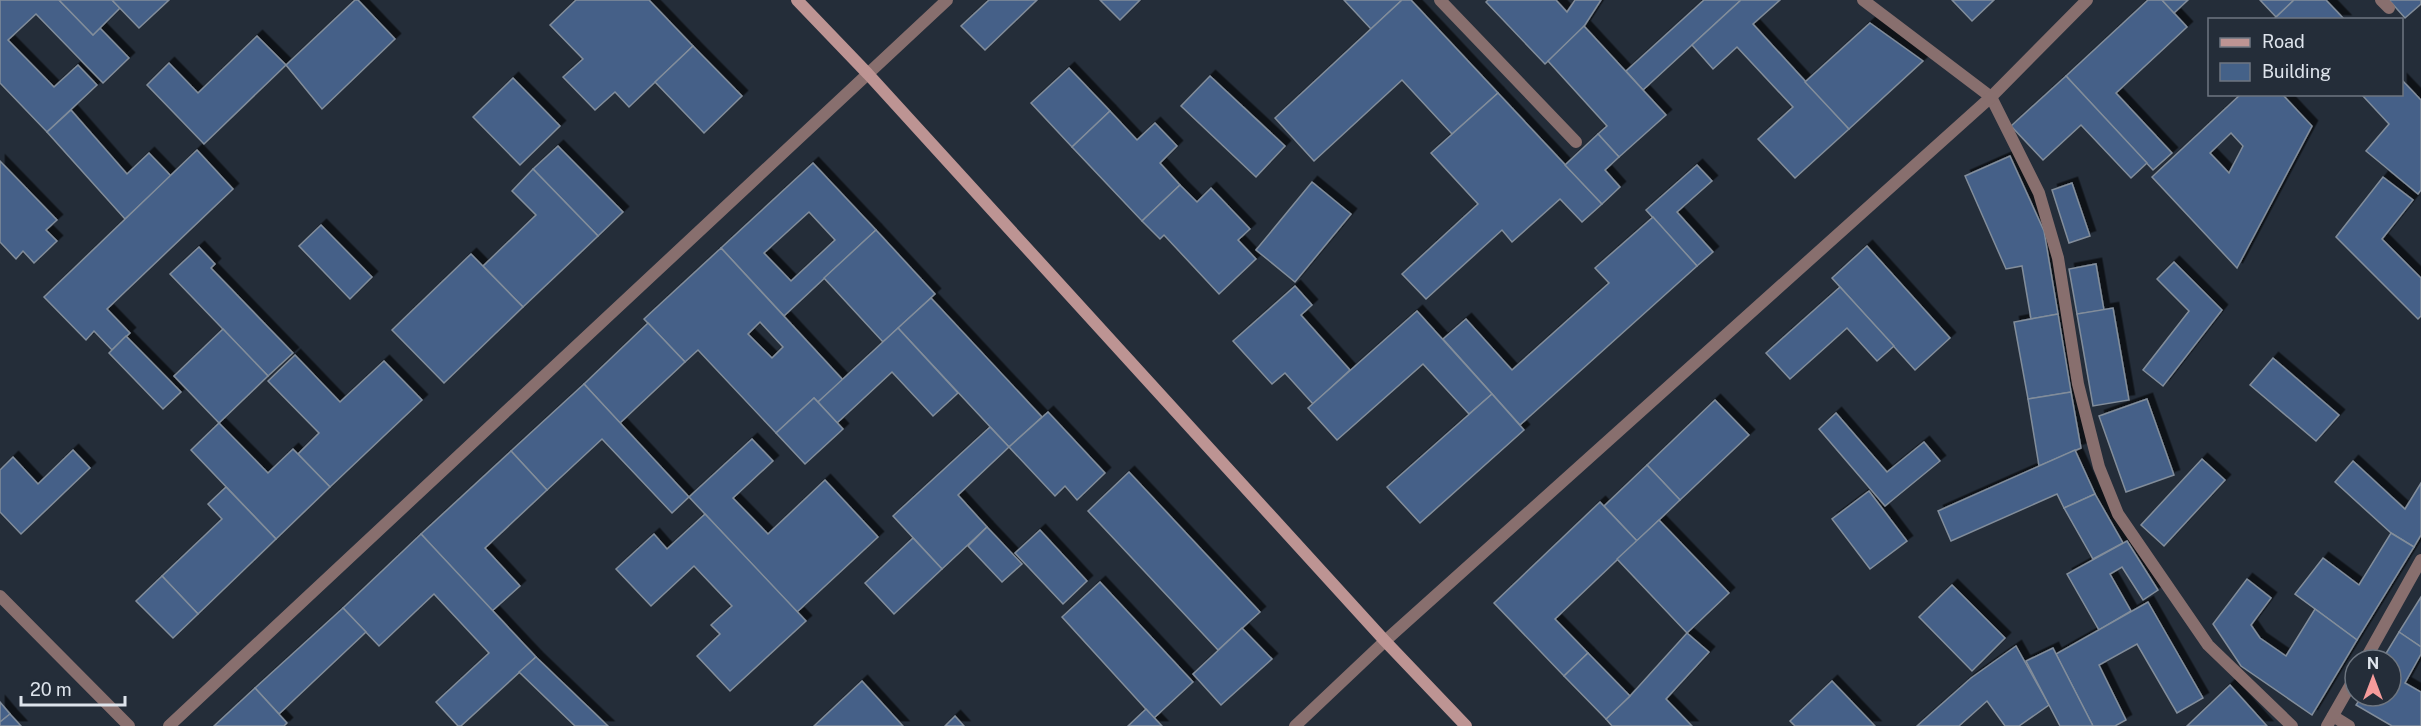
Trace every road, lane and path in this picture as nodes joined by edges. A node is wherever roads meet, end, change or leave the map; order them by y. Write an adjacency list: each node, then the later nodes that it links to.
1 (797, 0): 6 (main road)
2 (947, 0): 6 (street)
3 (1440, 0): 8 (street)
4 (1863, 0): 7 (street)
5 (2087, 0): 7 (street)
6 (868, 74): 11 (main road); 16 (street)
7 (1991, 97): 11 (street); 19 (street)
8 (1576, 142)
9 (2421, 560): 12 (street)
10 (0, 596): 15 (street)
11 (1385, 641): 17 (street); 18 (main road)
12 (2372, 648)
13 (2343, 698): 14 (street)
14 (2330, 721): 20 (street)
15 (129, 726)
16 (169, 726)
17 (1295, 726)
18 (1466, 726)
19 (2292, 726)
20 (2349, 726)

